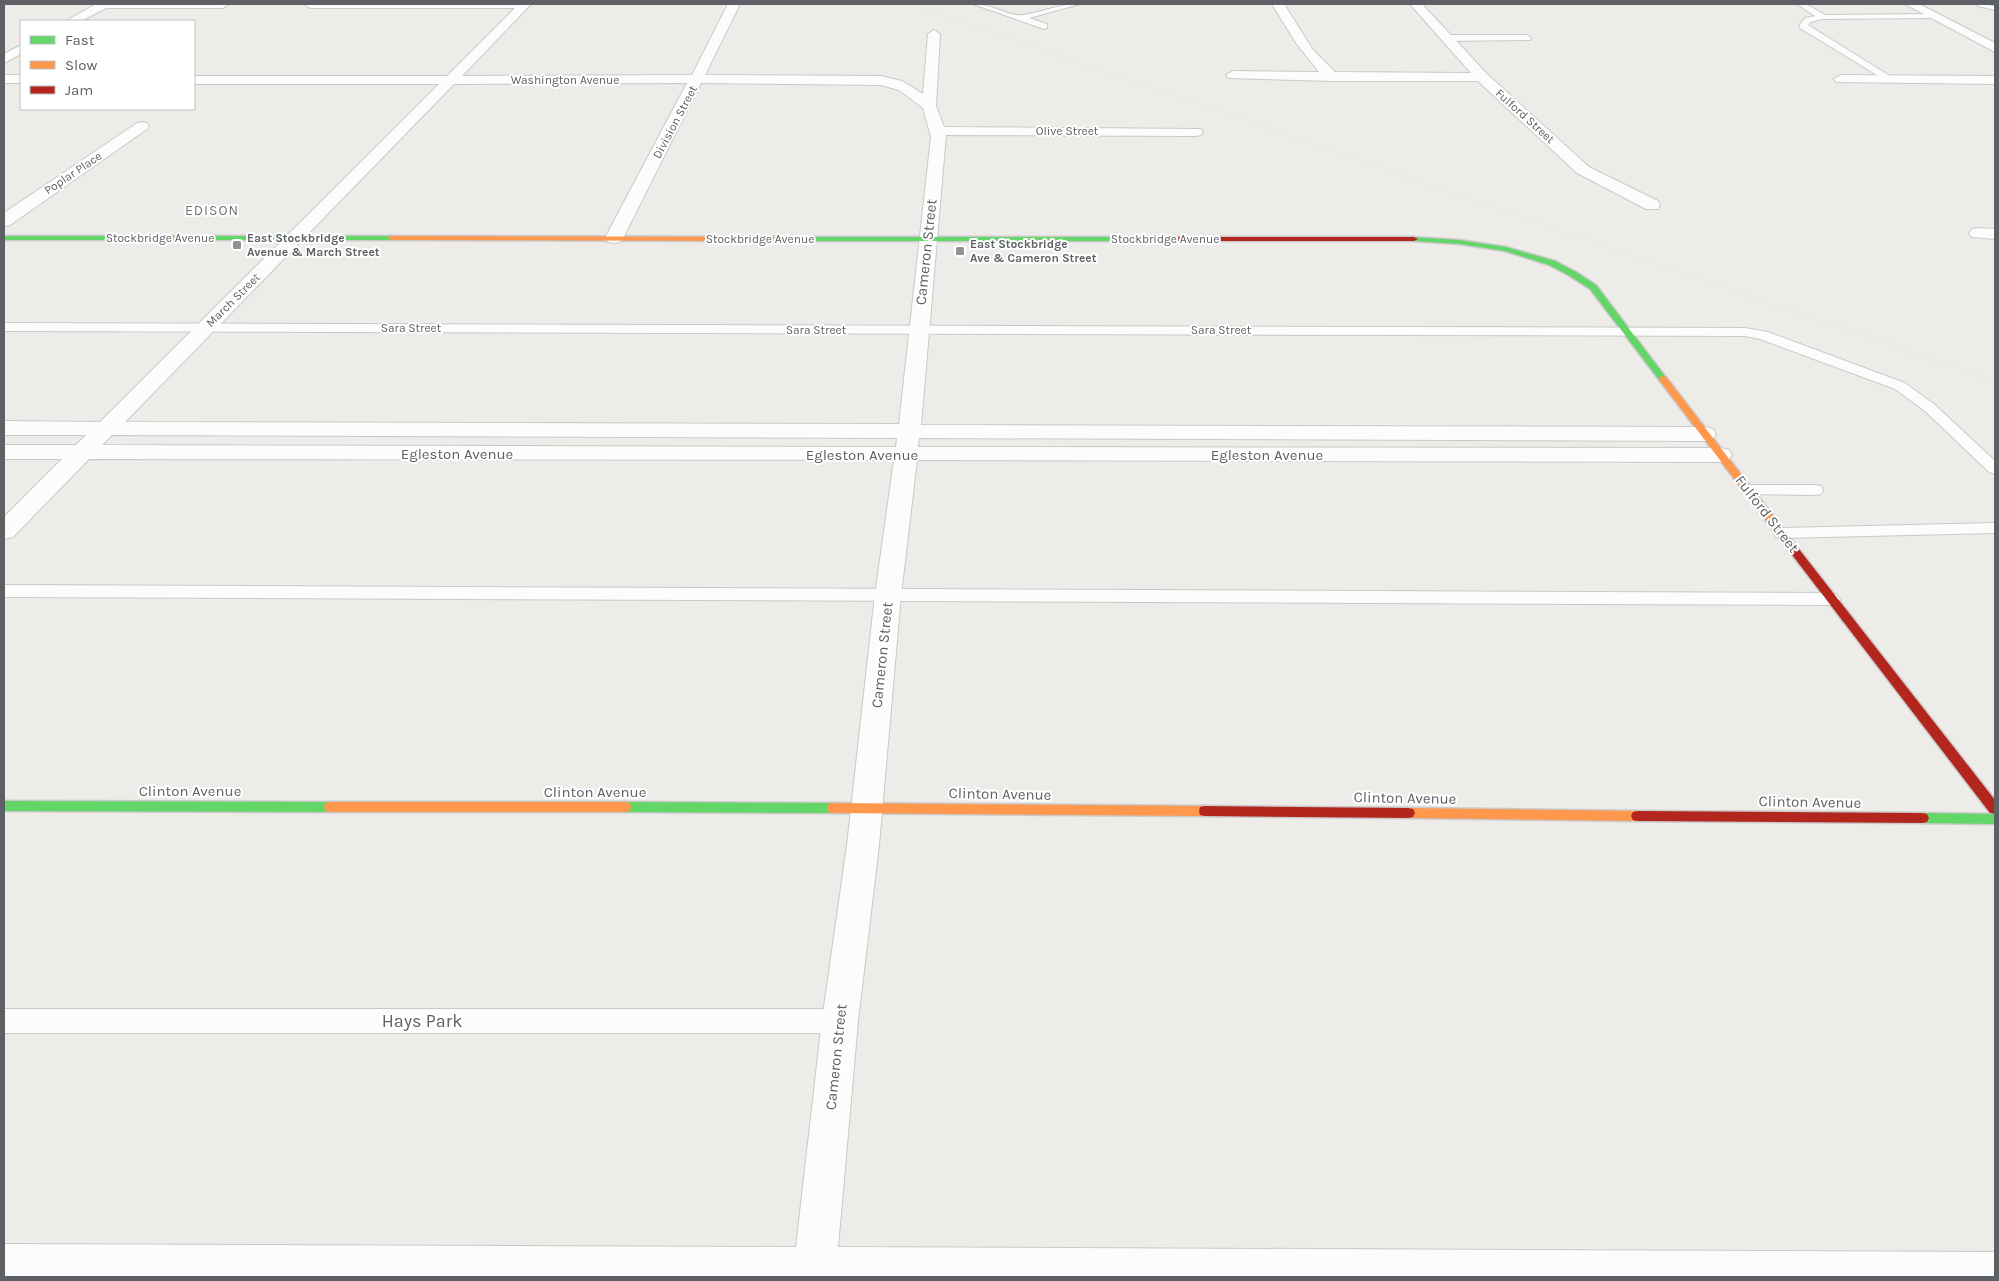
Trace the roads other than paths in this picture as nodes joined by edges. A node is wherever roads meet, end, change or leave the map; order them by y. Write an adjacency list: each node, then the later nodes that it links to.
1 (104, 4): 2 (street); 17 (street)
2 (223, 4)
3 (310, 4): 4 (street)
4 (524, 4): 30 (street, March Street)
5 (734, 4): 33 (street, Division Street)
6 (977, 4): 16 (lane)
7 (1076, 4): 16 (lane)
8 (1278, 4): 26 (street)
9 (1416, 4): 20 (street, Fulford Street)
10 (1801, 4): 14 (lane)
11 (1911, 4): 15 (street)
12 (1981, 4): 13 (lane)
13 (1995, 8)
14 (1823, 16): 15 (lane); 34 (lane)
15 (1933, 16): 22 (street)
16 (1020, 18): 18 (lane)
17 (74, 20)
18 (1044, 26)
19 (934, 34): 36 (street, Cameron Street)
20 (1447, 38): 21 (lane); 27 (street, Fulford Street)
21 (1527, 38)
22 (1995, 48)
23 (20, 50): 24 (street)
24 (4, 59)
25 (1233, 75): 26 (street)
26 (1333, 77): 27 (street)
27 (1482, 77): 39 (street, Fulford Street)
28 (4, 79): 29 (street)
29 (20, 79)
30 (451, 79): 32 (street, Washington Avenue); 33 (street, Washington Avenue); 42 (street, March Street)
31 (1840, 79): 34 (street)
32 (195, 80)
33 (696, 80): 36 (street, Washington Avenue); 43 (street, Division Street)
34 (1890, 80): 35 (street)
35 (1995, 80)
36 (933, 118): 38 (street, Olive Street); 44 (street, Cameron Street)
37 (142, 126): 40 (street, Poplar Place)
38 (1196, 132)
39 (1652, 205)
40 (4, 220)
41 (4, 238): 42 (street, Stockbridge Avenue)
42 (295, 238): 43 (street, Stockbridge Avenue); 47 (street, March Street)
43 (614, 238): 44 (street, Stockbridge Avenue)
44 (926, 240): 45 (street, Stockbridge Avenue); 48 (street, Cameron Street)
45 (1516, 251): 49 (street, Fulford Street)
46 (4, 327): 47 (lane, Sara Street)
47 (206, 327): 48 (lane, Sara Street); 51 (street, March Street)
48 (917, 330): 49 (lane, Sara Street); 55 (street, Cameron Street)
49 (1628, 331): 54 (street, Fulford Street); 61 (lane, Sara Street)
50 (4, 428): 51 (street, Egleston Avenue)
51 (106, 429): 52 (street, Egleston Avenue); 57 (street, March Street)
52 (503, 430): 55 (street, Egleston Avenue); 58 (street)
53 (1308, 432): 54 (street, Egleston Avenue); 55 (street, Egleston Avenue); 59 (street)
54 (1705, 434): 60 (street, Fulford Street)
55 (907, 443): 58 (street, Egleston Avenue); 59 (street, Egleston Avenue); 68 (street, Cameron Street)
56 (4, 452): 57 (street, Egleston Avenue)
57 (82, 453): 58 (street, Egleston Avenue); 65 (street, March Street)
58 (489, 454)
59 (1315, 455): 60 (street, Egleston Avenue)
60 (1721, 455): 62 (street, Fulford Street)
61 (1995, 469)
62 (1749, 490): 63 (lane); 66 (street, Fulford Street)
63 (1816, 490)
64 (1995, 528): 66 (lane)
65 (4, 530)
66 (1782, 533): 69 (street, Fulford Street)
67 (4, 591): 68 (lane)
68 (888, 595): 69 (lane); 71 (street, Cameron Street)
69 (1831, 599): 72 (street, Fulford Street)
70 (4, 806): 71 (street, Clinton Avenue)
71 (866, 808): 73 (street, Clinton Avenue); 75 (street, Cameron Street)
72 (1995, 809)
73 (1995, 819)
74 (4, 1021): 75 (lane, Hays Park)
75 (840, 1021): 77 (street, Cameron Street)
76 (4, 1265): 77 (street)
77 (814, 1273): 78 (street)
78 (1995, 1274)

